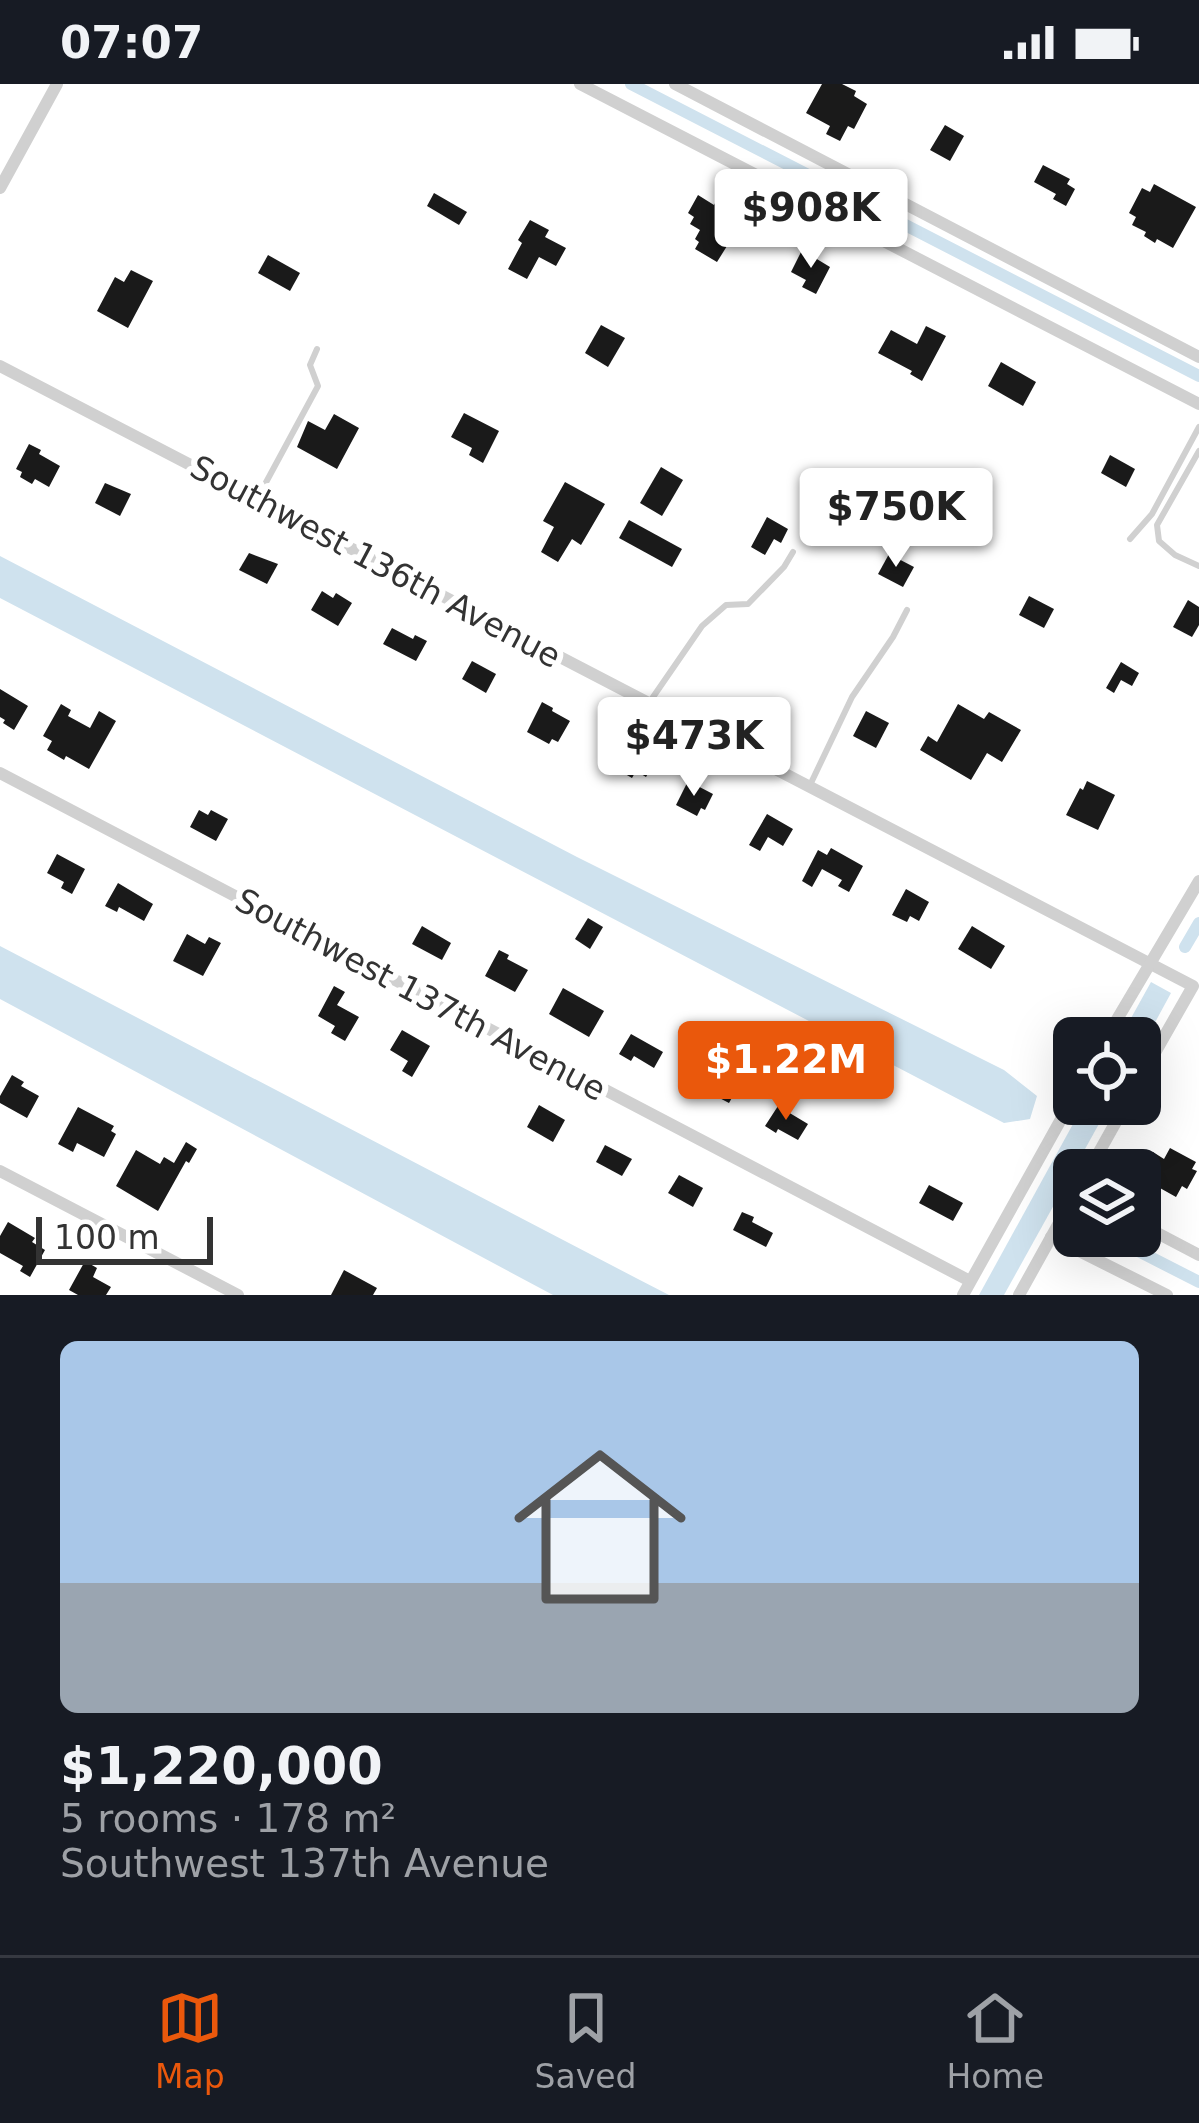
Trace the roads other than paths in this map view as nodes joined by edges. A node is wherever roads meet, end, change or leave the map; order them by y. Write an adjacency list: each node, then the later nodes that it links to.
1 (57, 84): 4 (street)
2 (580, 84): 8 (street)
3 (675, 84): 6 (street)
4 (0, 188)
5 (317, 350): 11 (lane)
6 (1199, 357)
7 (0, 366): 11 (street, Southwest 136th Avenue)
8 (1199, 404)
9 (1199, 427): 12 (lane)
10 (1199, 451): 14 (lane)
11 (257, 499): 16 (street, Southwest 136th Avenue)
12 (1130, 539)
13 (793, 552): 16 (lane)
14 (1199, 566)
15 (908, 610): 18 (lane)
16 (649, 703): 18 (street, Southwest 136th Avenue)
17 (0, 772): 30 (street, Southwest 137th Avenue)
18 (809, 787): 20 (street, Southwest 136th Avenue)
19 (1199, 881): 20 (street)
20 (1149, 964): 21 (street, Southwest 136th Avenue); 22 (street)
21 (1196, 987): 23 (street)
22 (1118, 1017)
23 (1161, 1044)
24 (1058, 1125): 30 (street)
25 (0, 1171): 31 (street)
26 (1053, 1233): 28 (street)
27 (1161, 1234): 29 (street)
28 (1051, 1237): 33 (street); 34 (street)
29 (1199, 1255)
30 (970, 1281): 32 (street)
31 (238, 1295)
32 (963, 1295)
33 (1018, 1295)
34 (1167, 1295)

